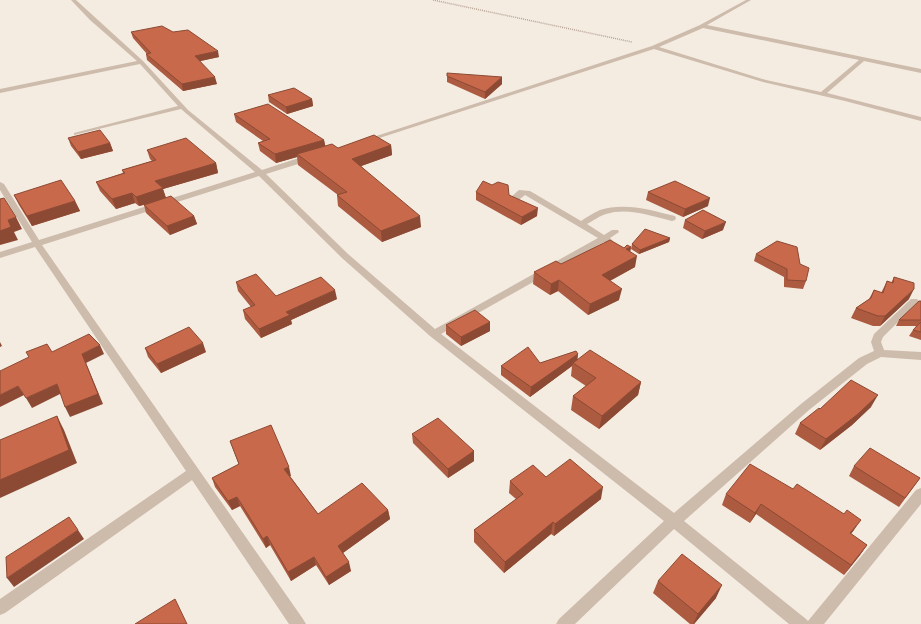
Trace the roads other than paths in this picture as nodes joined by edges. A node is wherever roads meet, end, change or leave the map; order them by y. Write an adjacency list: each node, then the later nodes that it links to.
1 (73, 0): 6 (street)
2 (749, 0): 3 (street)
3 (702, 26): 4 (street); 5 (street)
4 (654, 47): 9 (street); 13 (street)
5 (863, 59): 7 (street); 9 (street)
6 (141, 62): 8 (street); 10 (street)
7 (921, 71)
8 (0, 92)
9 (822, 94): 11 (street)
10 (183, 107): 12 (street); 15 (street)
11 (921, 119)
12 (76, 134)
13 (358, 143)
14 (320, 154): 15 (street)
15 (260, 172): 22 (street); 26 (street)
16 (0, 184): 22 (street)
17 (513, 200): 19 (street)
18 (672, 218): 19 (street)
19 (581, 224): 21 (street)
20 (615, 232): 21 (street)
21 (604, 238): 23 (street); 26 (street)
22 (37, 244): 24 (street); 29 (street)
23 (615, 245)
24 (0, 255)
25 (914, 301): 27 (street)
26 (434, 334): 31 (street)
27 (880, 353): 28 (street); 31 (street)
28 (921, 356)
29 (194, 472): 32 (street); 33 (street)
30 (921, 494): 36 (street)
31 (674, 521): 34 (street); 35 (street)
32 (0, 608)
33 (298, 624)
34 (564, 624)
35 (801, 624)
36 (814, 624)

